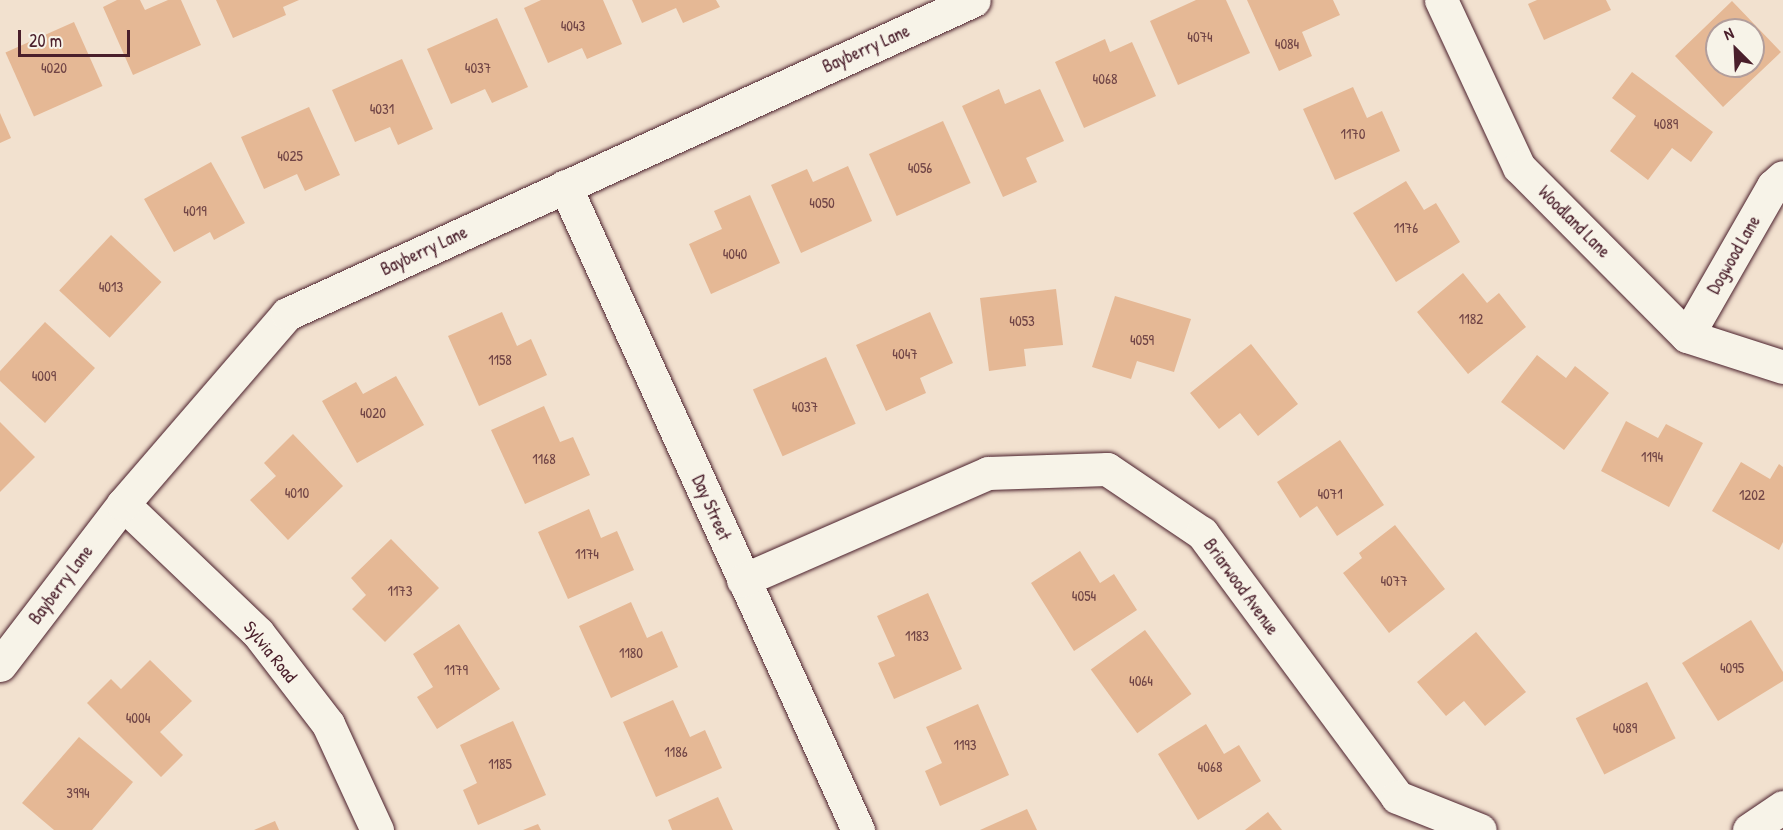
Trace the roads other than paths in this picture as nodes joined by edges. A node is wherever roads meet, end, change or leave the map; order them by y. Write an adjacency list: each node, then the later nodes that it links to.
1 (974, 0): 4 (street, Bayberry Lane)
2 (1441, 0): 5 (street, Woodland Lane)
3 (1783, 177): 5 (street, Dogwood Lane)
4 (565, 186): 7 (street, Bayberry Lane); 8 (street, Day Street)
5 (1688, 336): 6 (street, Woodland Lane)
6 (1783, 367)
7 (123, 504): 9 (street, Bayberry Lane); 11 (street, Sylvia Road)
8 (743, 580): 12 (street, Day Street); 13 (street, Briarwood Avenue)
9 (0, 665)
10 (1783, 807): 14 (street)
11 (377, 830)
12 (858, 830)
13 (1480, 830)
14 (1749, 830)

